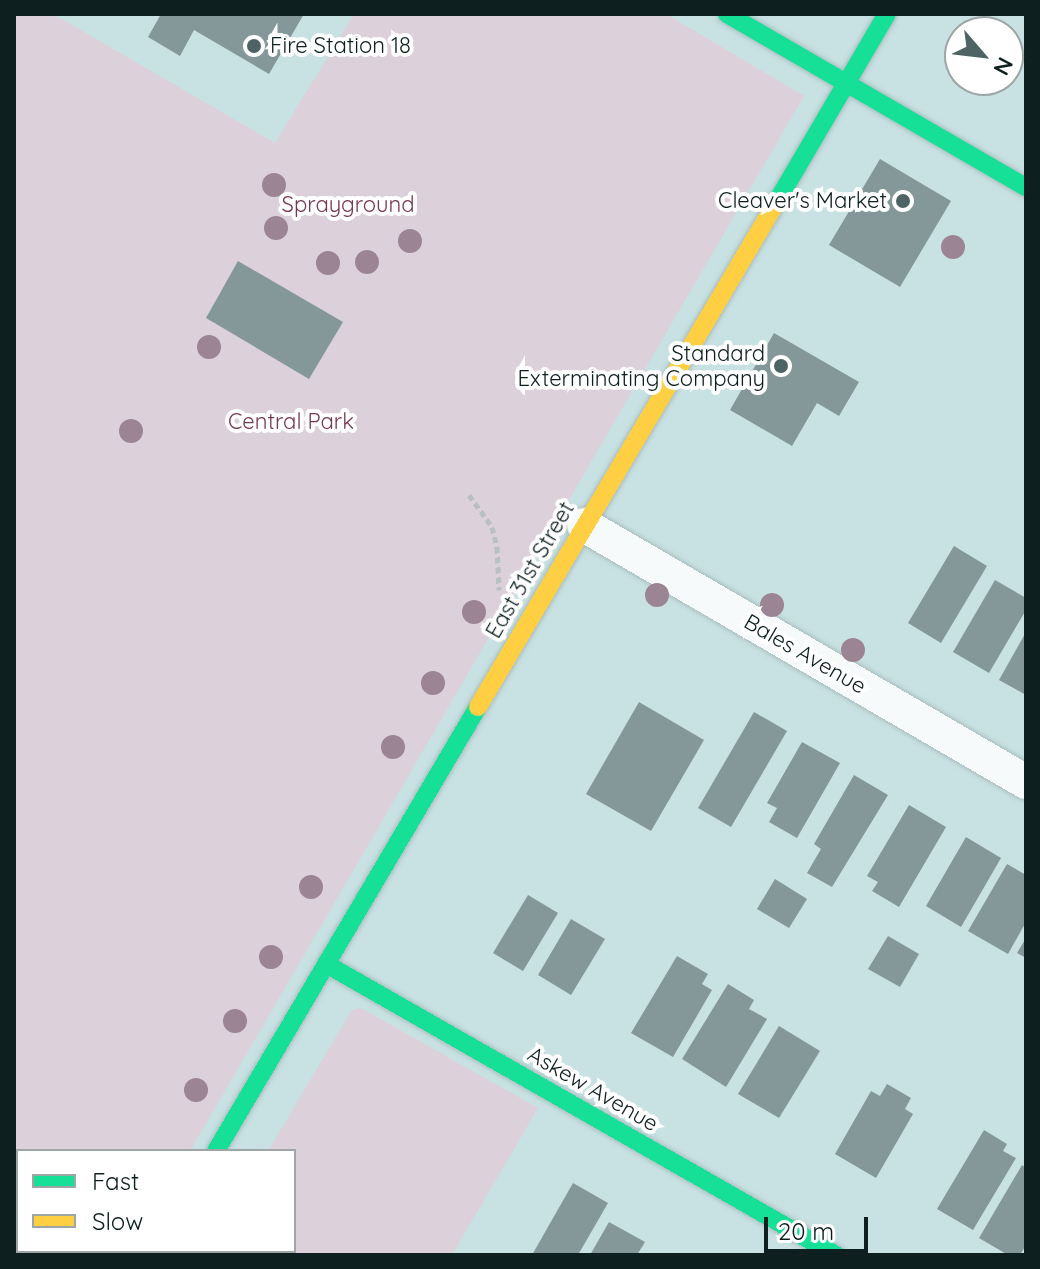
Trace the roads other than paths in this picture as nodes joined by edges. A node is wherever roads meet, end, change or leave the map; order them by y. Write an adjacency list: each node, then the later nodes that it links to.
1 (727, 14): 3 (main road)
2 (887, 14): 3 (main road, East 31st Street)
3 (847, 83): 4 (main road); 5 (main road, East 31st Street)
4 (1026, 187)
5 (584, 525): 6 (street, Bales Avenue); 7 (main road, East 31st Street)
6 (1026, 782)
7 (326, 964): 8 (main road, East 31st Street); 9 (main road, Askew Avenue)
8 (217, 1149)
9 (836, 1255)

